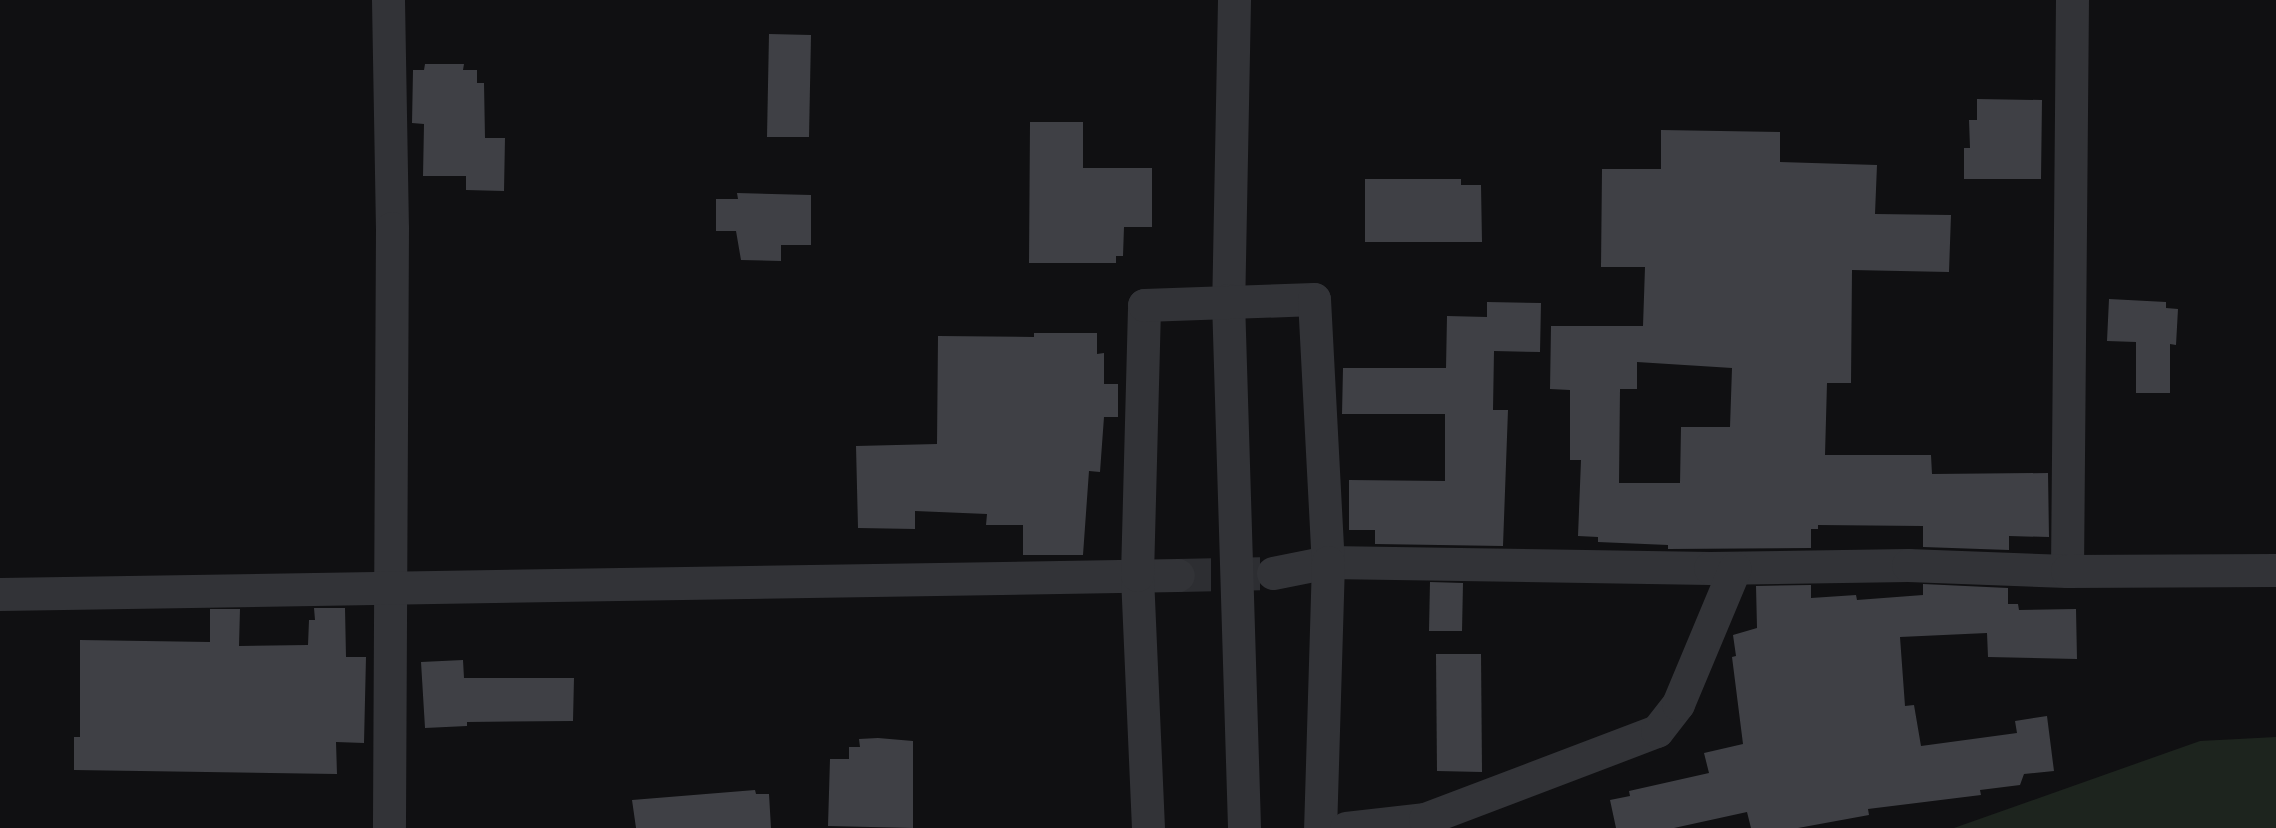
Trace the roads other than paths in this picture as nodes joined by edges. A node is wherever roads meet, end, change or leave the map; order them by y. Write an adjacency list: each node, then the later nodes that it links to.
1 (388, 0): 12 (street)
2 (1234, 0): 4 (street)
3 (2072, 0): 8 (street)
4 (1228, 300): 5 (street); 11 (street); 16 (street)
5 (1328, 562): 6 (street); 9 (street); 17 (street)
6 (1735, 568): 8 (street); 18 (street)
7 (2276, 570): 8 (street)
8 (2067, 571)
9 (1273, 573)
10 (1178, 575): 11 (street)
11 (1137, 576): 12 (street); 15 (street)
12 (392, 588): 13 (street); 14 (street)
13 (0, 594)
14 (389, 828)
15 (1148, 828)
16 (1244, 828)
17 (1320, 828)
18 (1346, 828)

